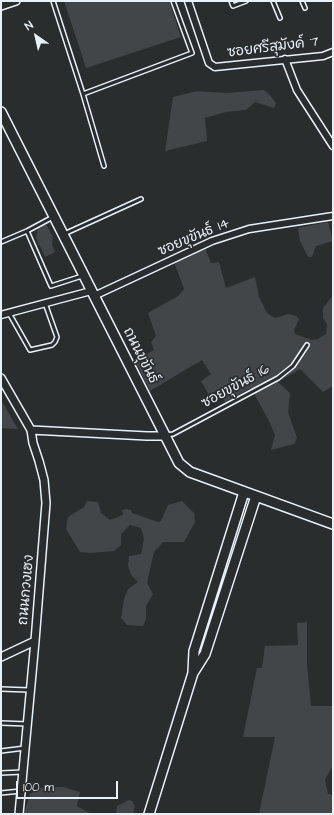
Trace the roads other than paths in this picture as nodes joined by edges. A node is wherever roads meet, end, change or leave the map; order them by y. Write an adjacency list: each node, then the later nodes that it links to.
1 (16, 1): 9 (street)
2 (53, 1): 14 (lane)
3 (173, 1): 14 (lane)
4 (188, 1): 13 (street, ซอยศรีสุมังค์ 7)
5 (231, 1): 6 (lane)
6 (246, 1)
7 (273, 1): 11 (lane)
8 (302, 1): 10 (lane)
9 (3, 4)
10 (305, 8)
11 (280, 18)
12 (333, 52): 13 (street, ซอยศรีสุมังค์ 7)
13 (286, 59): 16 (street)
14 (83, 94): 17 (lane)
15 (1, 112): 19 (main road, ถนนขุขันธ์)
16 (333, 146)
17 (104, 166)
18 (140, 199): 22 (lane)
19 (54, 216): 21 (lane); 22 (main road, ถนนขุขันธ์)
20 (333, 216): 25 (street, ซอยขุขันธ์ 14)
21 (27, 231): 23 (lane); 24 (lane)
22 (63, 234): 24 (main road, ถนนขุขันธ์)
23 (1, 242)
24 (84, 276): 25 (main road, ถนนขุขันธ์)
25 (93, 293): 26 (street, ซอยขุขันธ์ 14); 32 (main road, ถนนขุขันธ์)
26 (45, 303): 27 (street, ซอยขุขันธ์ 14); 27 (lane)
27 (8, 313): 28 (street, ซอยขุขันธ์ 14)
28 (1, 315)
29 (307, 345): 32 (lane, ซอยขุขันธ์ 16)
30 (1, 378): 31 (street, ถนนกวงเฮง)
31 (31, 430): 32 (street); 36 (street, ถนนกวงเฮง)
32 (165, 436): 33 (main road, ถนนขุขันธ์)
33 (244, 492): 34 (main road, ถนนขุขันธ์); 38 (main road)
34 (256, 496): 35 (main road, ถนนขุขันธ์); 38 (main road)
35 (333, 524)
36 (36, 641): 37 (street); 40 (street, ถนนกวงเฮง)
37 (1, 656)
38 (193, 673): 50 (main road)
39 (1, 689): 40 (lane)
40 (31, 690): 42 (street, ถนนกวงเฮง)
41 (1, 723): 42 (lane)
42 (28, 724): 43 (street, ถนนกวงเฮง)
43 (25, 748): 44 (lane); 45 (street, ถนนกวงเฮง)
44 (1, 751)
45 (23, 772): 46 (lane); 47 (street, ถนนกวงเฮง)
46 (1, 773)
47 (21, 791): 48 (lane); 49 (street, ถนนกวงเฮง)
48 (1, 793)
49 (19, 814)
50 (149, 814)

